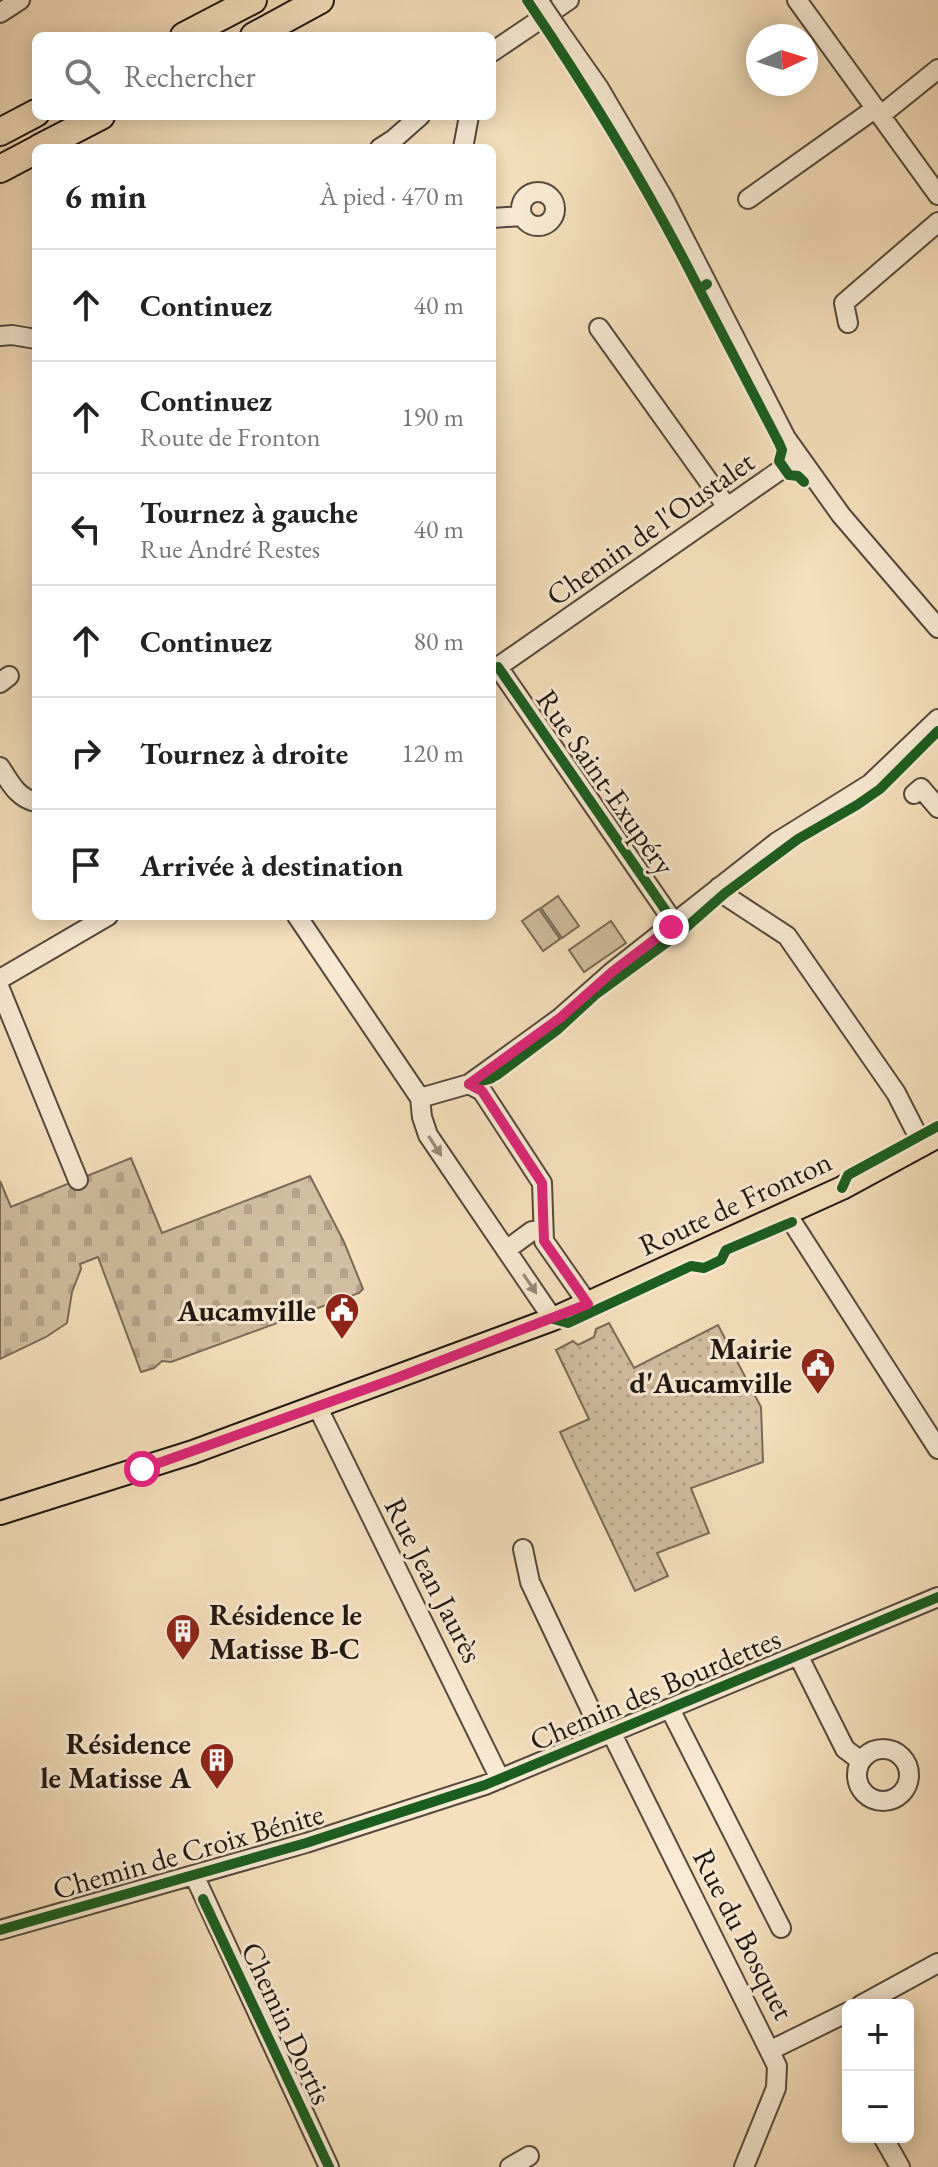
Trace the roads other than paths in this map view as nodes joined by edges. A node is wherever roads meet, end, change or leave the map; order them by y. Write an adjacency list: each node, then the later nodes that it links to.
1 (20, 0): 7 (street)
2 (253, 0): 8 (highway)
3 (320, 0): 9 (highway)
4 (538, 0): 32 (street, bridge)
5 (569, 0): 10 (street)
6 (797, 0): 12 (street)
7 (0, 13)
8 (192, 32)
9 (261, 32)
10 (496, 49)
11 (938, 69): 12 (street)
12 (878, 112): 23 (street); 24 (street)
13 (32, 115): 17 (highway)
14 (93, 120): 18 (highway)
15 (415, 120): 19 (street)
16 (468, 120): 20 (street)
17 (0, 132)
18 (48, 144)
19 (385, 144)
20 (464, 144)
21 (32, 152): 22 (highway)
22 (0, 169)
23 (938, 195)
24 (748, 199)
25 (522, 216): 26 (street)
26 (496, 218)
27 (938, 222): 28 (street)
28 (848, 323)
29 (599, 328): 33 (street)
30 (0, 336): 31 (street)
31 (32, 338)
32 (799, 457): 33 (street, Chemin de l'Oustalet); 34 (street)
33 (727, 507): 35 (street, Chemin de l'Oustalet)
34 (938, 628)
35 (496, 668)
36 (496, 670): 45 (street, Rue Saint-Exupéry)
37 (938, 719): 42 (street)
38 (0, 767): 40 (street)
39 (914, 794): 41 (street)
40 (32, 801)
41 (938, 808)
42 (719, 887): 45 (street); 50 (street)
43 (101, 920): 46 (street)
44 (300, 920): 49 (street)
45 (675, 924): 48 (street)
46 (0, 979)
47 (0, 989): 51 (street)
48 (469, 1084): 49 (street); 53 (street)
49 (420, 1098): 54 (street, one-way to 54)
50 (930, 1141): 52 (main road, Route de Fronton)
51 (78, 1180)
52 (787, 1214): 55 (main road, Route de Fronton); 58 (street)
53 (543, 1229): 54 (street); 55 (street)
54 (506, 1250): 56 (street, one-way to 56)
55 (588, 1304): 56 (main road, Route de Fronton)
56 (553, 1319): 57 (main road, Route de Fronton)
57 (317, 1406): 59 (main road, Route de Fronton); 66 (street, Rue Jean Jaurès)
58 (938, 1449)
59 (0, 1513)
60 (523, 1549): 64 (street, Rue du Bosquet)
61 (938, 1597): 62 (street, Chemin des Bourdettes)
62 (798, 1655): 63 (street, Chemin des Bourdettes); 65 (street)
63 (670, 1709): 64 (street, Chemin des Bourdettes); 69 (street)
64 (607, 1734): 66 (street, Chemin des Bourdettes); 74 (street, Rue du Bosquet)
65 (861, 1761)
66 (500, 1779): 67 (street, Chemin des Bourdettes)
67 (388, 1817): 68 (street, Chemin de Croix Bénite)
68 (194, 1875): 70 (street, Chemin de Croix Bénite); 77 (street, Chemin Dortis)
69 (781, 1928)
70 (0, 1930)
71 (938, 1963): 72 (street)
72 (872, 1999)
73 (842, 2015): 74 (street)
74 (771, 2050): 79 (street, Rue du Bosquet)
75 (886, 2143): 80 (street)
76 (529, 2156): 78 (street)
77 (329, 2167)
78 (510, 2167)
79 (744, 2167)
80 (900, 2167)

